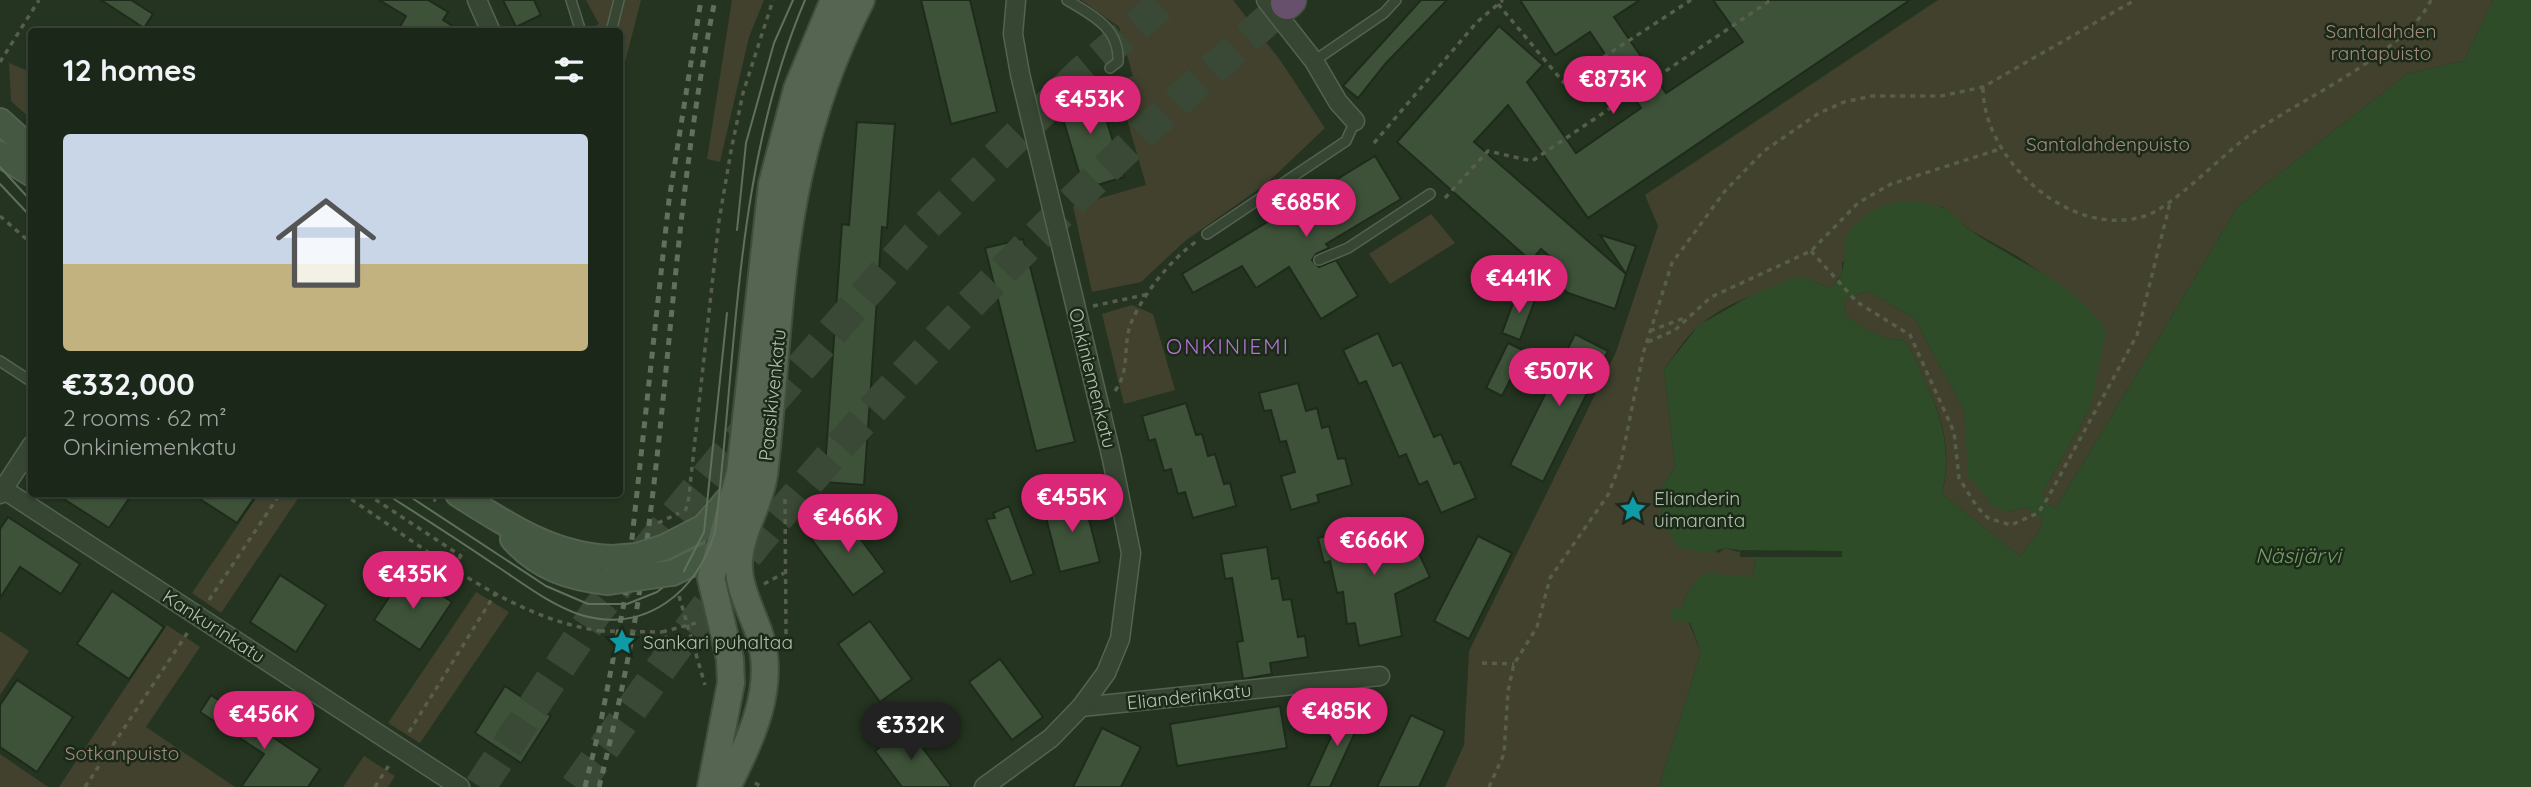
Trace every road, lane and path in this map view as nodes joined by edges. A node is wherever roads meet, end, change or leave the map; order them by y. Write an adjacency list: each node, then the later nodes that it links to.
1 (39, 0): 23 (path)
2 (477, 0): 19 (street)
3 (571, 0): 20 (lane)
4 (619, 0): 21 (lane)
5 (773, 0): 57 (path, bridge)
6 (834, 0): 56 (main road, Paasikivenkatu)
7 (861, 0): 56 (main road, Paasikivenkatu)
8 (1016, 0): 48 (street, Onkiniemenkatu)
9 (1067, 0): 24 (lane)
10 (1396, 0): 22 (lane)
11 (1503, 0): 18 (path)
12 (1691, 0): 17 (path)
13 (1771, 0): 34 (path)
14 (2135, 0): 25 (path)
15 (2431, 0): 35 (path)
16 (1281, 1): 22 (street)
17 (1683, 2): 18 (path)
18 (1498, 5): 28 (path)
19 (489, 28)
20 (580, 28)
21 (612, 28)
22 (1314, 61): 27 (street)
23 (0, 62)
24 (1110, 68)
25 (1983, 87): 30 (path); 44 (path)
26 (0, 121): 29 (main road)
27 (1355, 121): 37 (lane)
28 (1374, 143)
29 (28, 146)
30 (2000, 149): 35 (path); 39 (path)
31 (0, 154): 32 (main road)
32 (28, 172)
33 (1430, 194): 40 (lane)
34 (1440, 203)
35 (2170, 203): 39 (path)
36 (0, 216): 38 (path)
37 (1207, 234): 41 (path)
38 (28, 240)
39 (1811, 251): 43 (path)
40 (1319, 260)
41 (1149, 294): 42 (path); 48 (path)
42 (1095, 306)
43 (1689, 316): 44 (path); 45 (path)
44 (1650, 331): 45 (path)
45 (1648, 342): 69 (path)
46 (0, 361): 47 (lane)
47 (28, 379)
48 (1098, 399): 71 (street, Onkiniemenkatu)
49 (28, 451): 51 (street)
50 (786, 486): 63 (path)
51 (2, 492): 67 (street, Kankurinkatu)
52 (278, 497): 67 (path)
53 (348, 497): 65 (path)
54 (371, 497): 59 (path)
55 (463, 497): 61 (main road)
56 (745, 499): 58 (main road); 60 (main road, Paasikivenkatu); 63 (main road, Paasikivenkatu)
57 (657, 523)
58 (682, 540): 60 (main road); 61 (main road, bridge)
59 (464, 550)
60 (718, 551): 62 (main road); 63 (main road); 64 (main road, Paasikivenkatu)
61 (610, 570): 62 (main road, bridge)
62 (671, 573): 64 (main road)
63 (749, 584): 78 (main road, Paasikivenkatu)
64 (712, 589): 77 (main road, Paasikivenkatu)
65 (495, 594): 66 (path, bridge); 72 (path)
66 (680, 599)
67 (199, 615): 72 (street, Kankurinkatu); 74 (path)
68 (1482, 663): 69 (path)
69 (1514, 664): 81 (path)
70 (1380, 676): 71 (street, Elianderinkatu)
71 (1081, 707): 80 (street, Onkiniemenkatu)
72 (399, 748): 75 (path); 76 (street, Kankurinkatu)
73 (754, 783): 79 (path)
74 (85, 787)
75 (375, 787)
76 (460, 787)
77 (711, 787)
78 (727, 787)
79 (762, 787)
80 (985, 787)
81 (1489, 787)

